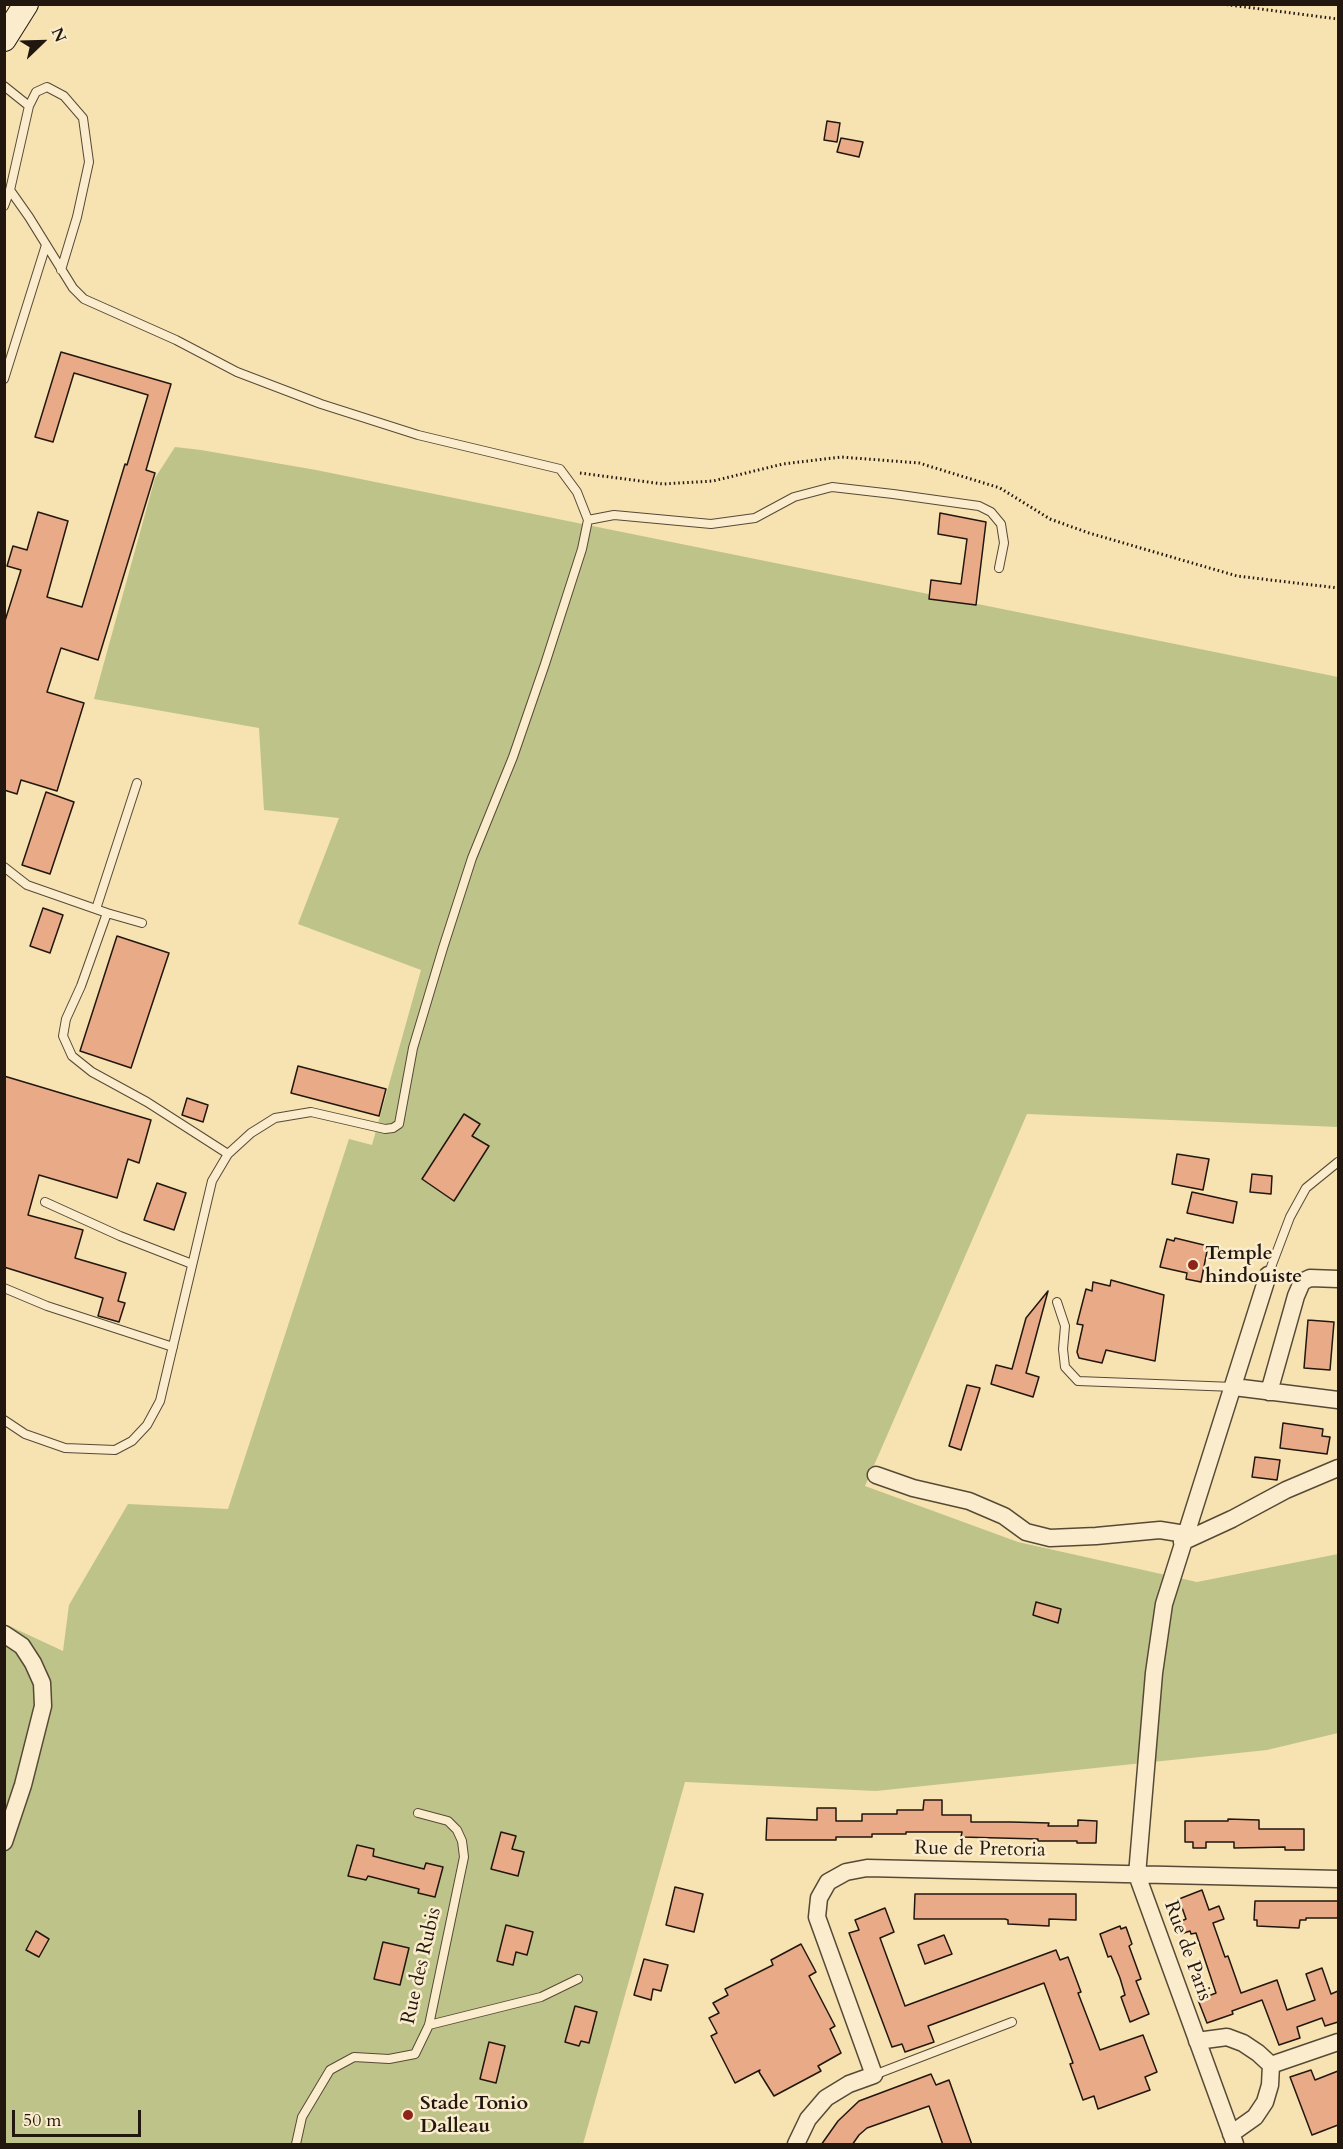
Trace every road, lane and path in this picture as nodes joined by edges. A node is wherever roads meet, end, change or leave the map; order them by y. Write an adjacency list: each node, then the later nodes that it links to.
1 (26, 4): 4 (main road)
2 (1222, 4): 3 (path)
3 (1338, 19)
4 (4, 39)
5 (4, 86): 6 (lane)
6 (29, 106): 7 (lane); 10 (lane)
7 (10, 190): 8 (lane); 9 (lane)
8 (4, 206)
9 (46, 245): 10 (lane); 11 (lane)
10 (61, 270): 12 (lane)
11 (4, 379)
12 (588, 520): 13 (lane); 19 (lane)
13 (999, 568)
14 (136, 783): 16 (lane)
15 (4, 867): 16 (lane)
16 (96, 909): 17 (lane)
17 (107, 913): 18 (lane); 19 (lane)
18 (142, 922)
19 (228, 1154): 22 (lane)
20 (1338, 1162): 23 (lane)
21 (45, 1202): 22 (lane)
22 (192, 1264): 27 (lane)
23 (1269, 1275): 28 (street)
24 (1338, 1279): 29 (street)
25 (4, 1288): 27 (lane)
26 (1057, 1302): 28 (lane)
27 (173, 1347): 31 (lane)
28 (1234, 1387): 29 (street); 34 (street)
29 (1269, 1392): 30 (street)
30 (1338, 1400)
31 (4, 1420)
32 (1338, 1468): 34 (street)
33 (876, 1475): 34 (street)
34 (1184, 1538): 38 (street)
35 (4, 1634): 37 (street)
36 (418, 1813): 42 (lane, Rue des Rubis)
37 (4, 1842)
38 (1137, 1875): 39 (street, Rue de Pretoria); 43 (street, Rue de Paris); 46 (street, Rue de Pretoria)
39 (1338, 1879)
40 (578, 1979): 42 (lane)
41 (1012, 2022): 46 (lane)
42 (429, 2025): 48 (lane, Rue des Rubis)
43 (1197, 2041): 45 (street); 47 (street, Rue de Paris)
44 (1338, 2042): 45 (street)
45 (1271, 2065): 47 (street, Rue de Paris)
46 (874, 2075): 49 (street)
47 (1233, 2139)
48 (296, 2145)
49 (796, 2145)

